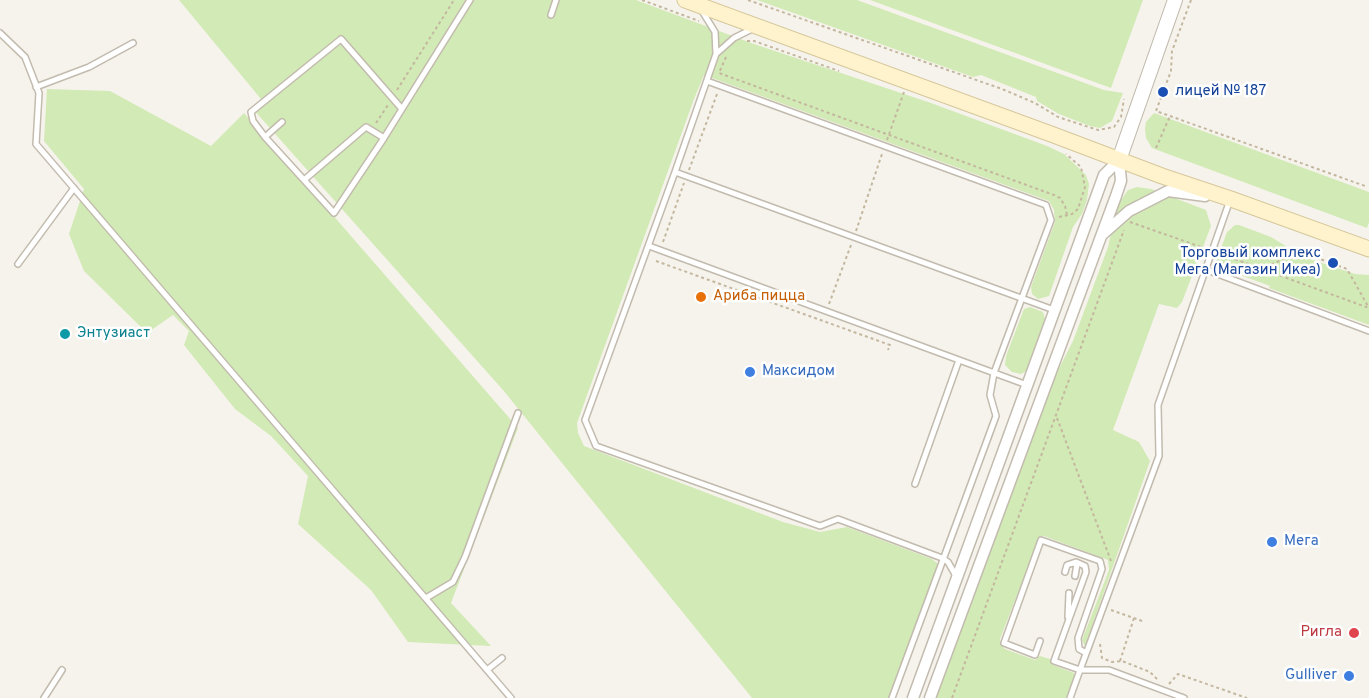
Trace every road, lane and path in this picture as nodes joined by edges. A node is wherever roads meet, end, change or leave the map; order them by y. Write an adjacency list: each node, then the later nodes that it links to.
1 (454, 0): 22 (path)
2 (470, 0): 24 (lane)
3 (556, 0): 9 (lane)
4 (642, 0): 11 (path)
5 (748, 0): 23 (path)
6 (1175, 0): 34 (street)
7 (1191, 0): 25 (path)
8 (692, 2): 10 (main road); 11 (lane)
9 (551, 15)
10 (758, 27): 13 (lane); 34 (main road)
11 (715, 32): 16 (lane)
12 (0, 33): 19 (lane)
13 (734, 38): 16 (lane); 17 (path)
14 (133, 43): 19 (lane)
15 (729, 52): 28 (path)
16 (716, 54): 18 (lane)
17 (841, 71)
18 (707, 81): 31 (lane); 36 (lane)
19 (36, 87): 40 (lane)
20 (895, 89): 28 (path)
21 (717, 94): 35 (path)
22 (392, 98): 24 (lane); 27 (path); 29 (lane)
23 (1124, 99)
24 (402, 109): 30 (lane)
25 (1170, 116): 32 (path); 39 (path)
26 (282, 123): 29 (lane)
27 (371, 130): 30 (lane); 37 (lane)
28 (888, 135): 31 (path); 42 (path)
29 (265, 137): 37 (lane)
30 (384, 138): 37 (lane)
31 (884, 146): 44 (lane); 46 (path)
32 (1156, 148)
33 (1062, 151): 42 (path)
34 (1119, 160): 41 (main road); 47 (street); 58 (street)
35 (689, 170)
36 (675, 172): 46 (lane); 49 (lane)
37 (304, 180)
38 (684, 183): 48 (path)
39 (1365, 186)
40 (74, 188): 53 (lane); 75 (lane)
41 (1231, 199): 47 (street); 50 (main road); 51 (lane)
42 (1067, 215): 44 (path)
43 (1133, 217): 45 (path)
44 (1051, 219): 56 (lane)
45 (1127, 222): 51 (path); 66 (path)
46 (854, 237): 56 (lane); 59 (path)
47 (1101, 237): 94 (street)
48 (662, 245)
49 (649, 246): 59 (lane); 68 (lane)
50 (1369, 249)
51 (1214, 251): 54 (path); 55 (lane)
52 (656, 261): 61 (path)
53 (18, 264)
54 (1260, 269): 57 (path); 57 (path)
55 (1207, 270): 60 (lane); 71 (lane)
56 (1022, 298): 58 (lane); 63 (lane)
57 (1369, 308)
58 (1054, 310): 64 (street)
59 (827, 311): 62 (lane)
60 (1369, 331)
61 (888, 350)
62 (959, 360): 63 (lane); 67 (lane)
63 (994, 373): 64 (lane); 68 (lane)
64 (1027, 385): 73 (street)
65 (518, 412): 75 (lane)
66 (1056, 416): 71 (path); 95 (path)
67 (915, 484)
68 (942, 558): 73 (lane); 92 (lane)
69 (1072, 562): 70 (lane); 72 (lane); 79 (lane)
70 (1065, 572)
71 (1116, 572): 76 (lane)
72 (1075, 576)
73 (958, 578): 93 (street)
74 (1069, 594): 79 (lane)
75 (426, 598): 86 (lane)
76 (1103, 607): 77 (path); 82 (lane)
77 (1134, 618): 78 (path); 84 (path)
78 (1145, 622)
79 (1067, 624): 87 (lane)
80 (1040, 641): 82 (lane)
81 (1100, 644): 84 (path)
82 (1086, 653): 87 (lane)
83 (501, 657): 86 (lane)
84 (1120, 662): 88 (path)
85 (62, 670): 90 (lane)
86 (487, 670): 91 (lane)
87 (1080, 670): 96 (lane); 97 (lane)
88 (1159, 681)
89 (1168, 684): 98 (path)
90 (44, 698)
91 (511, 698)
92 (892, 698)
93 (913, 698)
94 (930, 698)
95 (952, 698)
96 (1070, 698)
97 (1184, 698)
98 (1247, 698)

